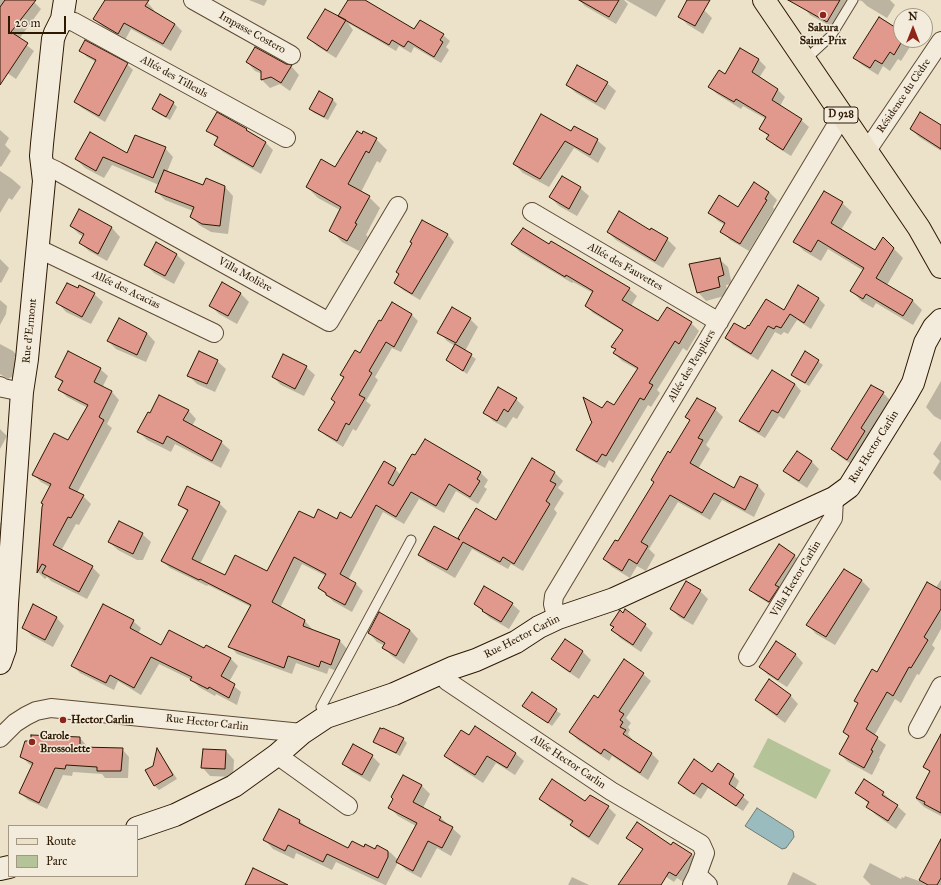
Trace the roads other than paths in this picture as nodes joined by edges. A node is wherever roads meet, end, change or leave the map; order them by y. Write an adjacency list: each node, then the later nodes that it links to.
1 (193, 0): 6 (street, Impasse Costero)
2 (853, 0): 7 (lane)
3 (771, 4): 7 (main road, D 928)
4 (64, 10): 9 (street, Allée des Tilleuls); 11 (street, Rue d'Ermont)
5 (941, 41): 10 (street, Résidence du Cèdre)
6 (291, 55)
7 (805, 60): 8 (main road, D 928)
8 (842, 116): 10 (main road, D 928); 19 (street, Allée des Peupliers)
9 (286, 138)
10 (866, 152): 14 (main road, D 928)
11 (42, 164): 12 (street, Villa Molière); 15 (street, Rue d'Ermont)
12 (398, 206)
13 (532, 212): 19 (street, Allée des Fauvettes)
14 (920, 228): 16 (main road, D 928); 17 (main road, D 928)
15 (38, 248): 20 (street, Allée des Acacias); 22 (street, Rue d'Ermont)
16 (941, 252)
17 (941, 267)
18 (941, 320): 23 (street, Rue Hector Carlin)
19 (719, 322): 25 (street, Allée des Peupliers)
20 (214, 333)
21 (0, 386): 22 (street)
22 (22, 392): 27 (street, Rue d'Ermont)
23 (834, 498): 25 (street, Rue Hector Carlin); 26 (street, Villa Hector Carlin)
24 (411, 540): 30 (lane)
25 (558, 618): 28 (street, Rue Hector Carlin)
26 (748, 657)
27 (0, 663)
28 (442, 672): 30 (street, Rue Hector Carlin); 37 (street, Allée Hector Carlin)
29 (941, 686): 31 (street)
30 (326, 717): 32 (street, Rue Hector Carlin)
31 (918, 729)
32 (302, 733): 33 (street, Rue Hector Carlin); 34 (street)
33 (0, 738)
34 (277, 755): 35 (street); 36 (street)
35 (348, 806)
36 (138, 828)
37 (699, 882)

